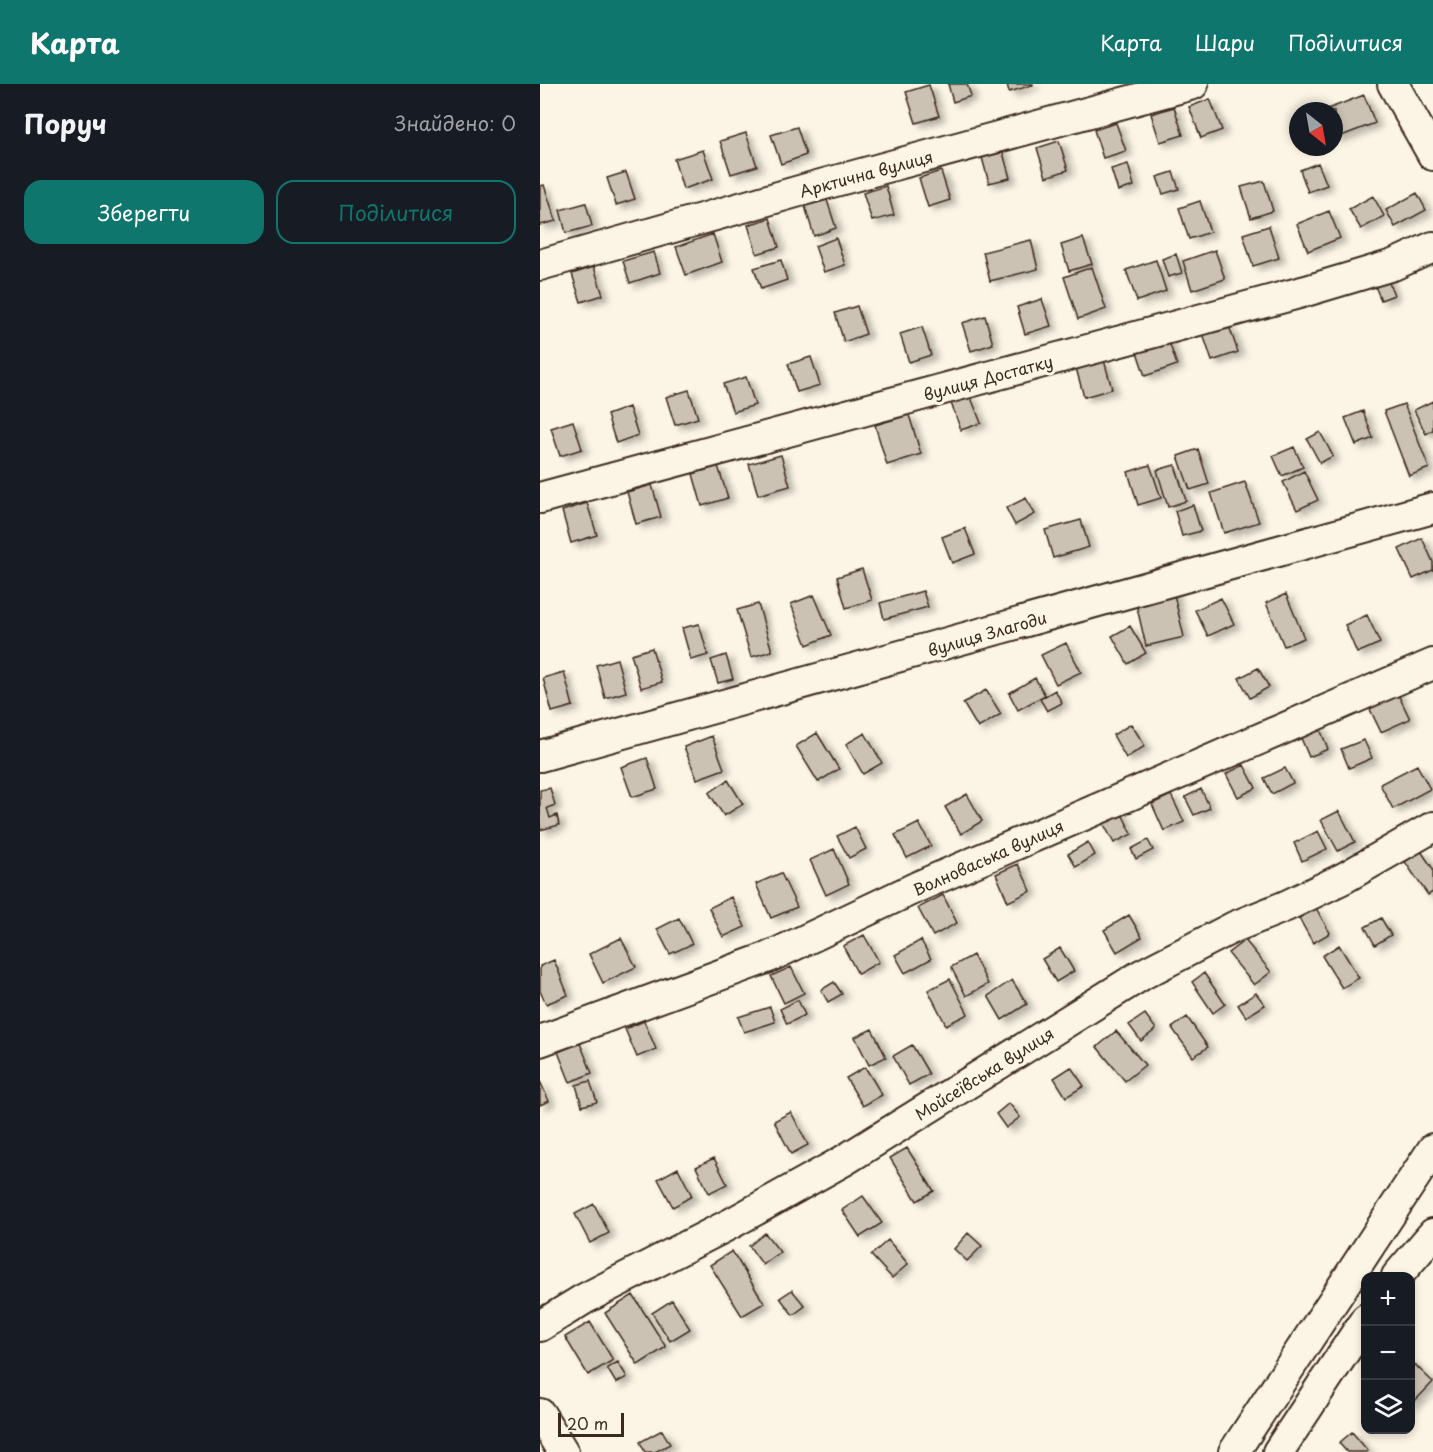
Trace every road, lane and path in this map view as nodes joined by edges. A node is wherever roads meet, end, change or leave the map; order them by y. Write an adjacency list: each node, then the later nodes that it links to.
1 (1193, 84): 5 (street, Арктична вулиця)
2 (1393, 84): 3 (street)
3 (1433, 155)
4 (1433, 247): 6 (street, вулиця Достатку)
5 (540, 265)
6 (540, 498)
7 (1433, 508): 9 (street, вулиця Злагоди)
8 (1433, 664): 11 (street, Волноваська вулиця)
9 (540, 756)
10 (1433, 827): 16 (street, Мойсеївська вулиця)
11 (540, 1041)
12 (1433, 1149): 19 (street)
13 (1433, 1234): 14 (street)
14 (1400, 1272)
15 (1361, 1325): 20 (street)
16 (540, 1326)
17 (540, 1414): 18 (street)
18 (563, 1452)
19 (1234, 1452)
20 (1278, 1452)

